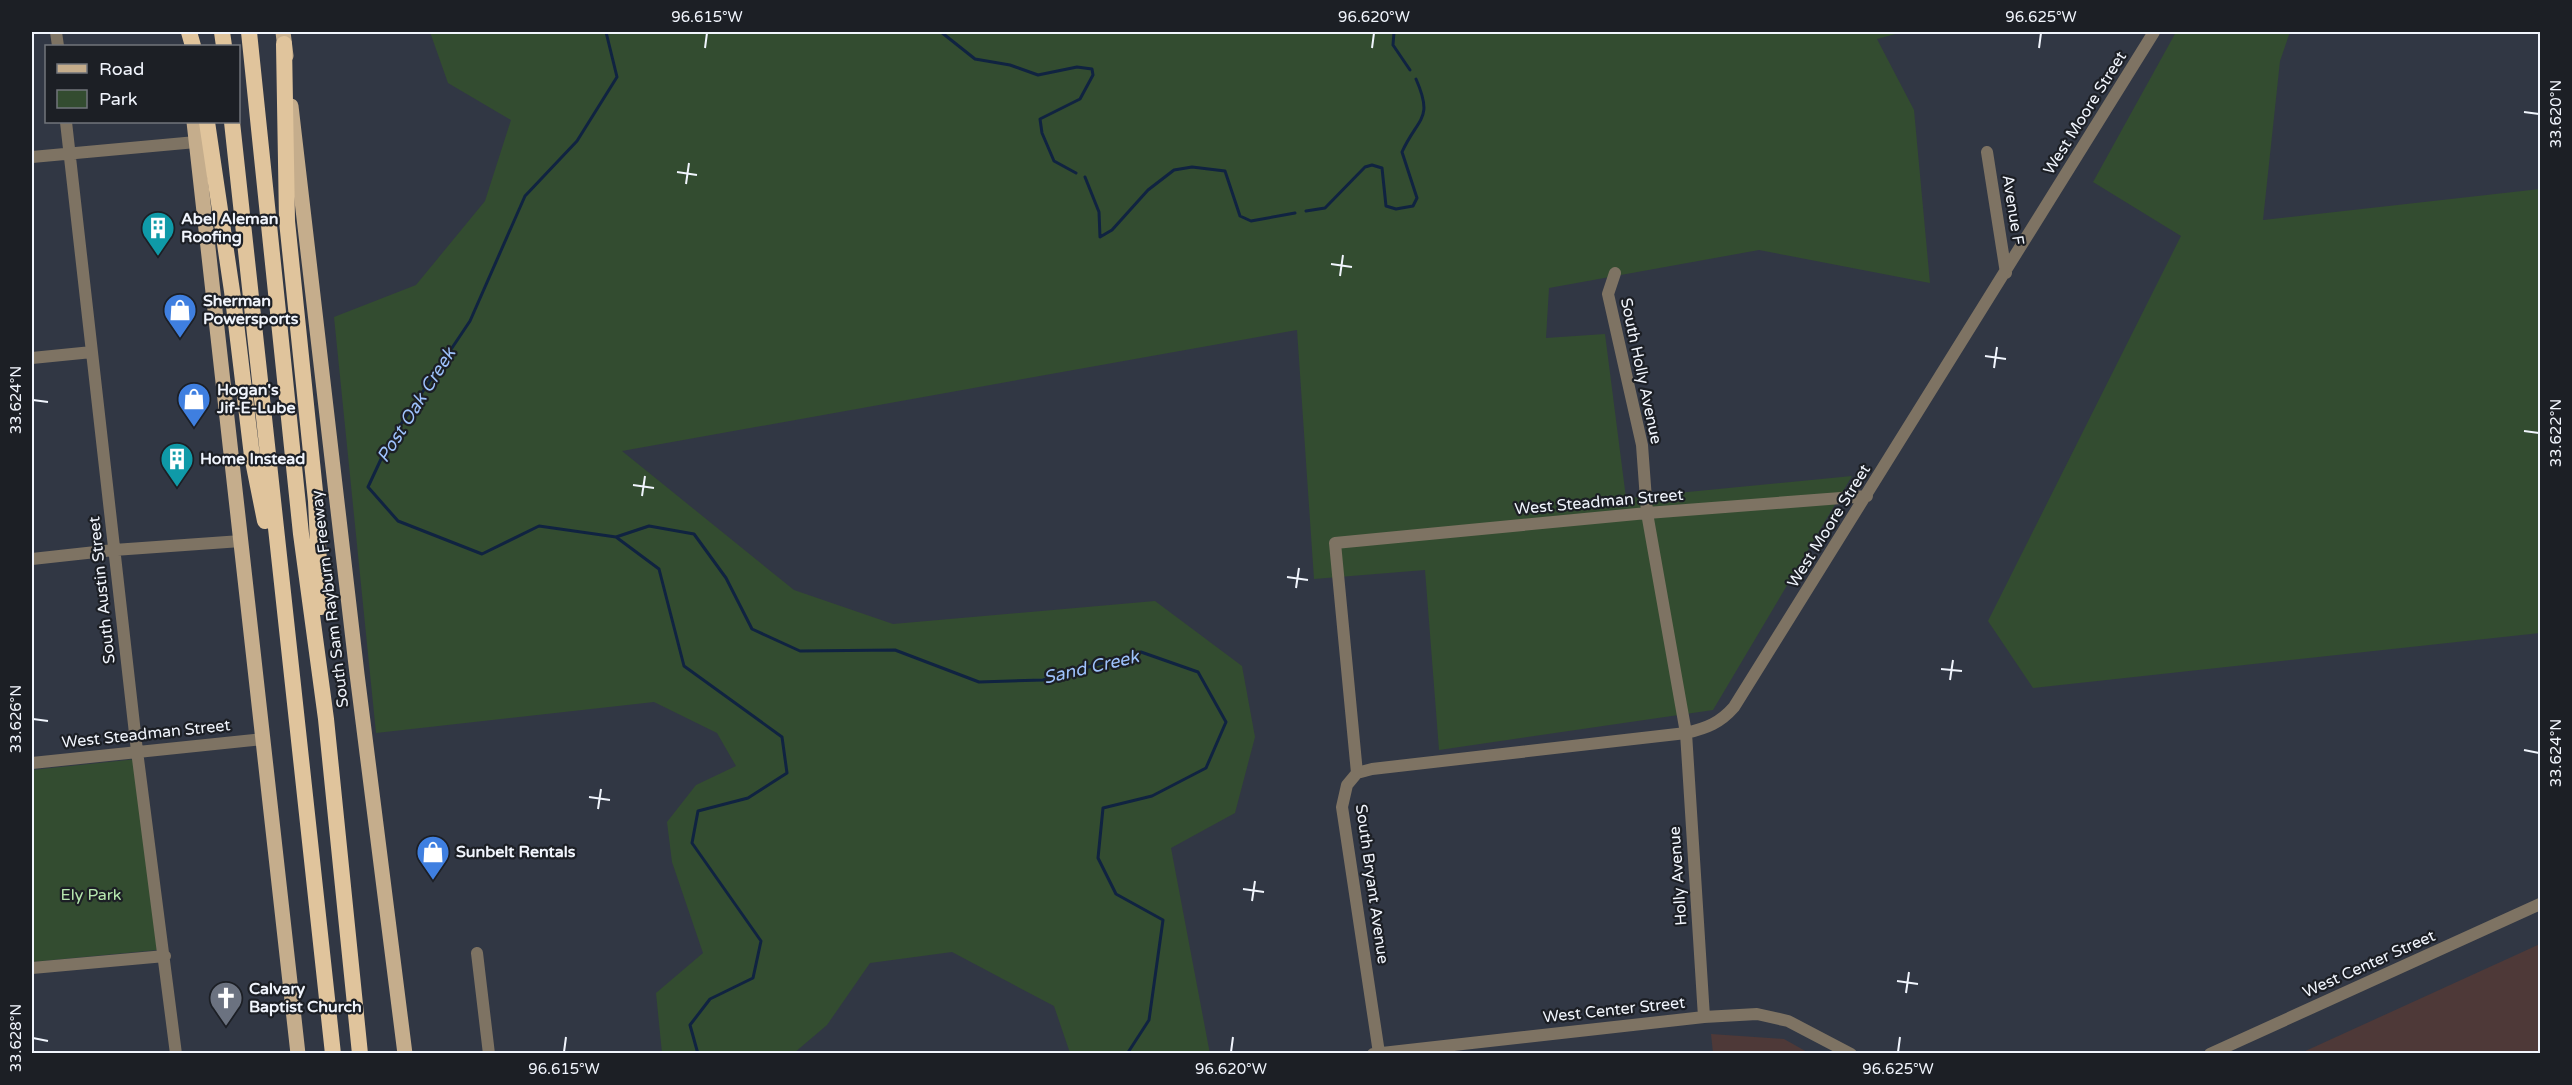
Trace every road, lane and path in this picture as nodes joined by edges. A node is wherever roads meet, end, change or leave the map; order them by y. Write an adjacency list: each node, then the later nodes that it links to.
1 (249, 32): 22 (highway, South Sam Rayburn Freeway)
2 (2154, 32): 13 (street, West Moore Street)
3 (284, 38): 22 (highway); 38 (main road, South Sam Rayburn Freeway)
4 (66, 123): 10 (street, South Austin Street)
5 (194, 123): 8 (main road)
6 (207, 123): 21 (highway)
7 (232, 123): 21 (highway)
8 (196, 142): 10 (street); 18 (main road)
9 (1987, 152): 13 (street, Avenue F)
10 (70, 153): 11 (street); 14 (street, South Austin Street)
11 (32, 158)
12 (1615, 273): 17 (street, South Holly Avenue)
13 (2006, 273): 16 (street, West Moore Street)
14 (92, 352): 15 (street); 19 (street, South Austin Street)
15 (32, 358)
16 (1867, 496): 17 (street, West Steadman Street); 23 (street, West Moore Street)
17 (1647, 513): 23 (street, South Holly Avenue); 27 (street, West Steadman Street)
18 (241, 541): 19 (street); 24 (main road)
19 (114, 550): 20 (street); 25 (street, South Austin Street)
20 (32, 559)
21 (286, 628): 36 (highway)
22 (326, 719): 37 (highway, South Sam Rayburn Freeway)
23 (1686, 733): 27 (street, West Moore Street); 32 (street, Holly Avenue)
24 (263, 739): 25 (street, West Steadman Street); 35 (main road)
25 (137, 751): 26 (street, West Steadman Street); 30 (street, South Austin Street)
26 (32, 763)
27 (1357, 773): 41 (street, South Bryant Avenue)
28 (2541, 904): 43 (street, West Center Street)
29 (477, 953): 39 (street)
30 (165, 956): 31 (street); 34 (street, South Austin Street)
31 (32, 968)
32 (1704, 1017): 33 (street, West Center Street); 42 (street, West Center Street)
33 (1448, 1049): 41 (street, West Center Street)
34 (176, 1053)
35 (298, 1053)
36 (333, 1053)
37 (360, 1053)
38 (405, 1053)
39 (489, 1053)
40 (1373, 1053): 41 (street, West Center Street)
41 (1379, 1053)
42 (1851, 1053)
43 (2210, 1053)

